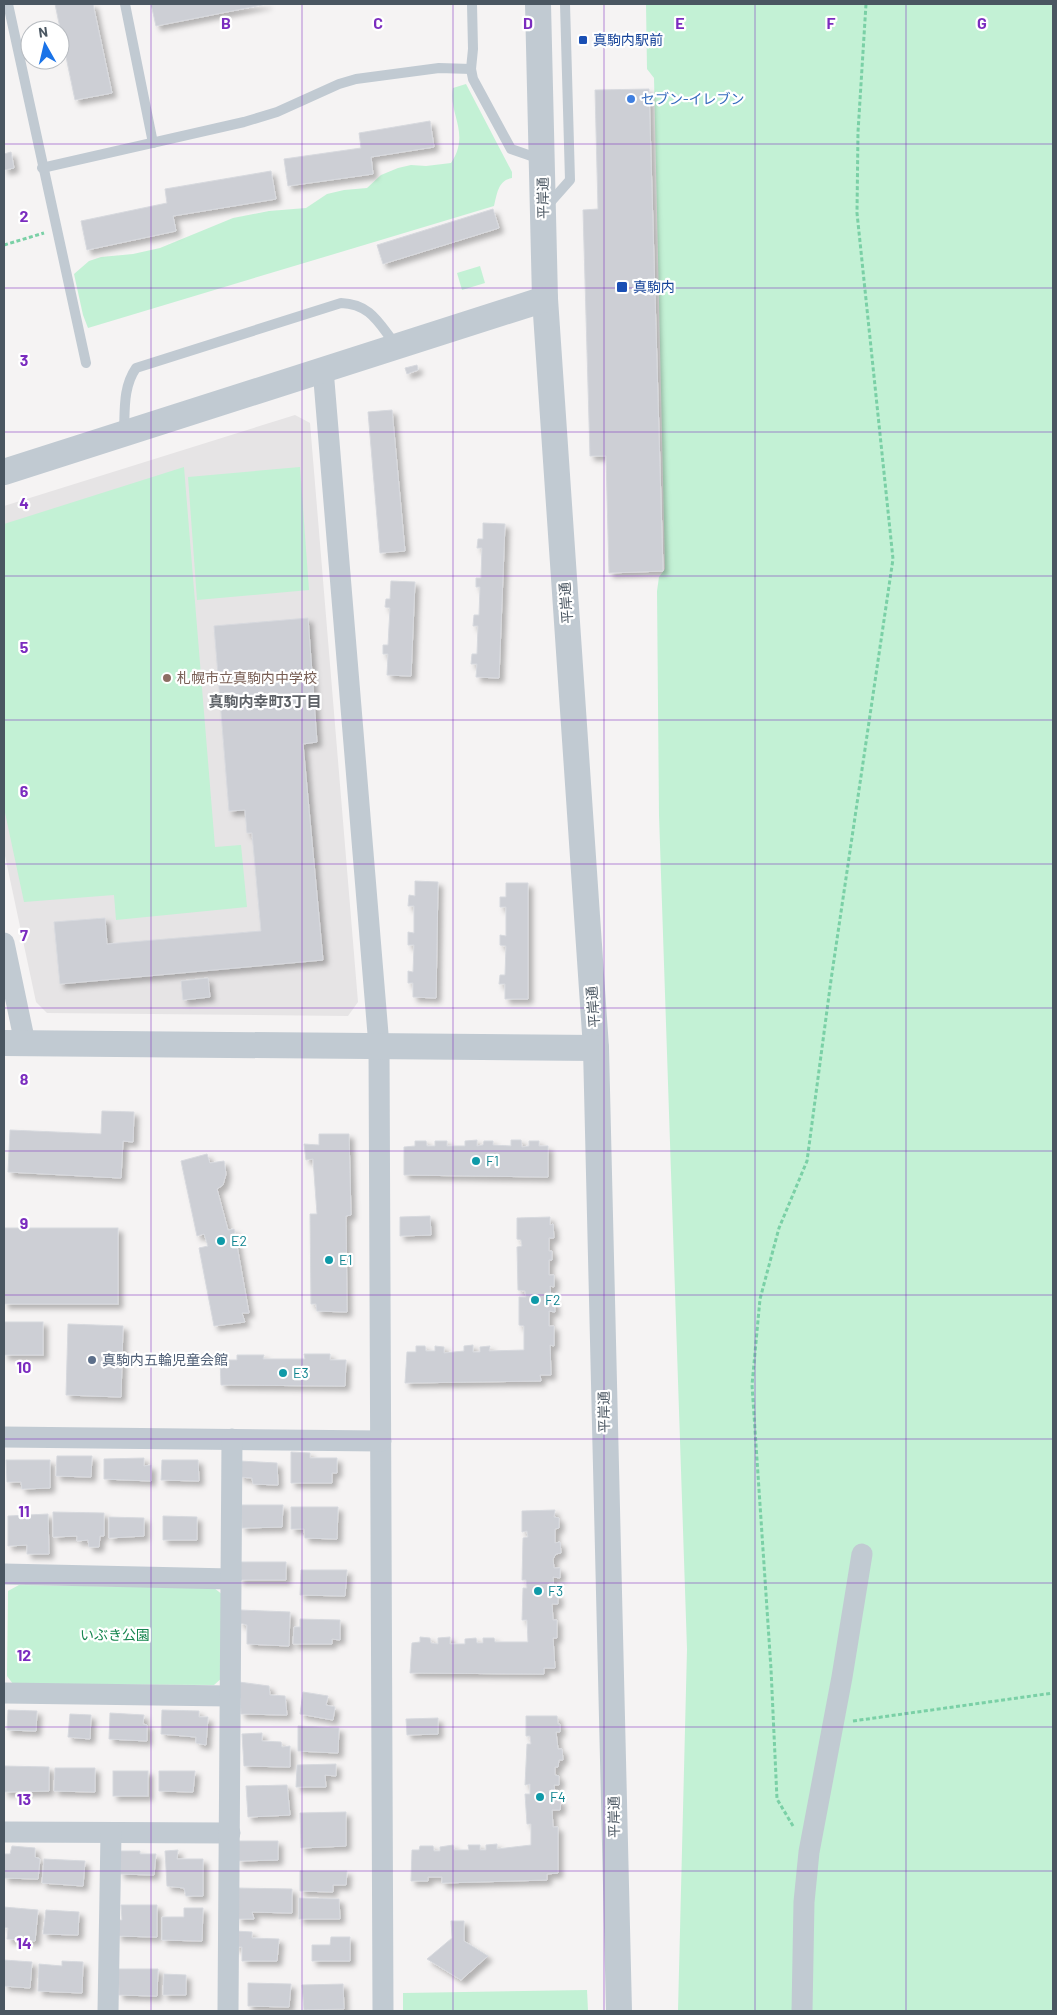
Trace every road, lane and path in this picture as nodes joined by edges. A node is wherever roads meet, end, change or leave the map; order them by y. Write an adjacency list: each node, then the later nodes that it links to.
1 (8, 4): 10 (lane)
2 (125, 4): 8 (lane)
3 (472, 4): 7 (lane)
4 (538, 4): 9 (street, 平岸通)
5 (565, 4): 11 (lane)
6 (866, 4): 37 (path)
7 (471, 69): 8 (lane); 9 (lane)
8 (153, 143): 10 (lane)
9 (542, 160): 11 (street, 平岸通)
10 (42, 168): 12 (lane)
11 (543, 210): 14 (street, 平岸通)
12 (56, 230): 13 (path); 16 (lane)
13 (4, 245)
14 (545, 299): 15 (street); 23 (street, 平岸通)
15 (396, 345): 17 (street); 18 (lane)
16 (86, 363)
17 (322, 369): 18 (street); 22 (street)
18 (124, 432): 19 (street)
19 (4, 472)
20 (4, 943): 21 (street)
21 (14, 1043): 22 (street)
22 (379, 1046): 23 (street); 26 (street)
23 (596, 1048): 41 (street, 平岸通)
24 (4, 1436): 25 (street)
25 (232, 1439): 26 (street); 29 (street)
26 (381, 1441): 40 (street)
27 (862, 1554): 33 (street)
28 (4, 1574): 29 (street)
29 (231, 1579): 32 (street)
30 (1053, 1693): 33 (path)
31 (4, 1694): 32 (street)
32 (230, 1696): 36 (street)
33 (833, 1724): 37 (street)
34 (4, 1832): 35 (street)
35 (111, 1833): 36 (street); 38 (street)
36 (230, 1833): 39 (street)
37 (809, 1852): 42 (street)
38 (108, 2011)
39 (228, 2011)
40 (383, 2011)
41 (619, 2011)
42 (802, 2011)

